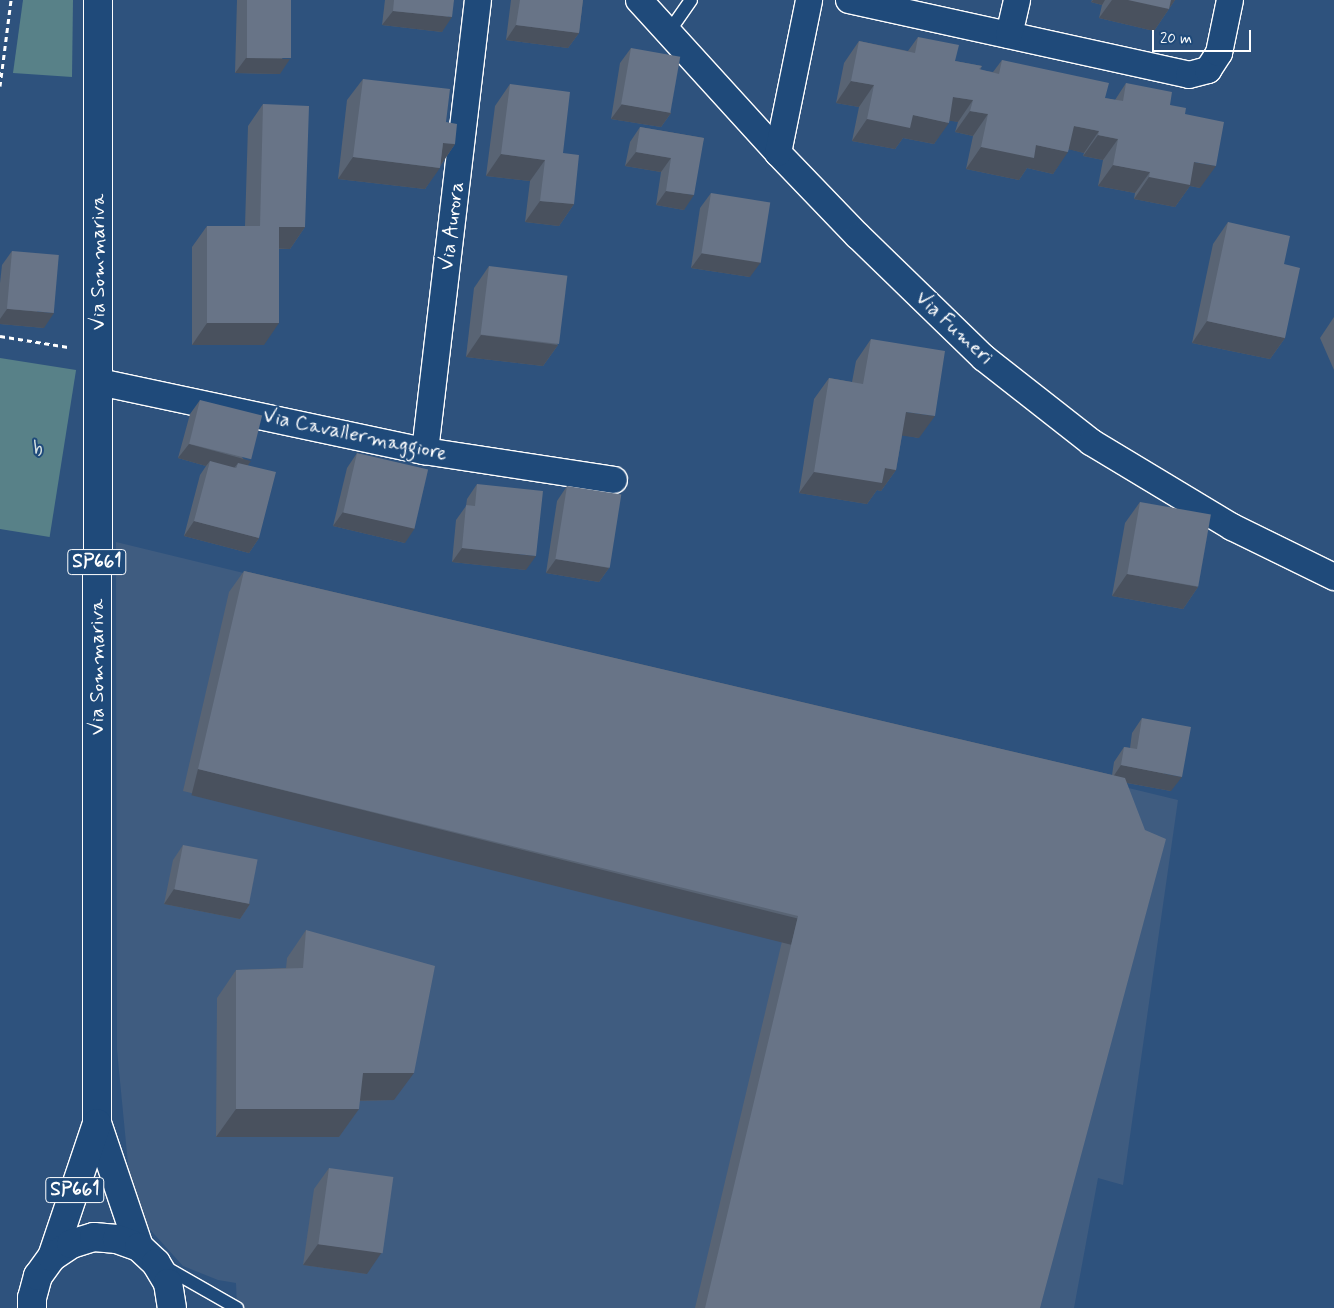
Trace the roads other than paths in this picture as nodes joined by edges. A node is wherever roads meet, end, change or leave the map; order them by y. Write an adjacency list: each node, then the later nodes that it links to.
1 (98, 0): 12 (main road, Via Sommariva / SP661)
2 (478, 0): 13 (street, Via Aurora)
3 (639, 0): 9 (street, Via Fumeri)
4 (691, 0): 9 (lane)
5 (809, 0): 11 (street)
6 (849, 0): 10 (street)
7 (1017, 0): 10 (street)
8 (1230, 0): 10 (street)
9 (668, 33): 11 (street, Via Fumeri)
10 (1009, 36)
11 (778, 153): 15 (street, Via Fumeri)
12 (99, 382): 13 (street, Via Cavallermaggiore); 16 (main road, Via Sommariva / SP661)
13 (425, 451): 14 (street, Via Cavallermaggiore)
14 (614, 480)
15 (1334, 576)
16 (97, 1124): 17 (main road, Via Sommariva / SP661); 18 (main road, Via Sommariva / SP661)
17 (147, 1255): 18 (main road); 20 (main road, Via Sommariva); 21 (lane)
18 (52, 1257): 19 (main road)
19 (32, 1308)
20 (172, 1308)
21 (237, 1308)

